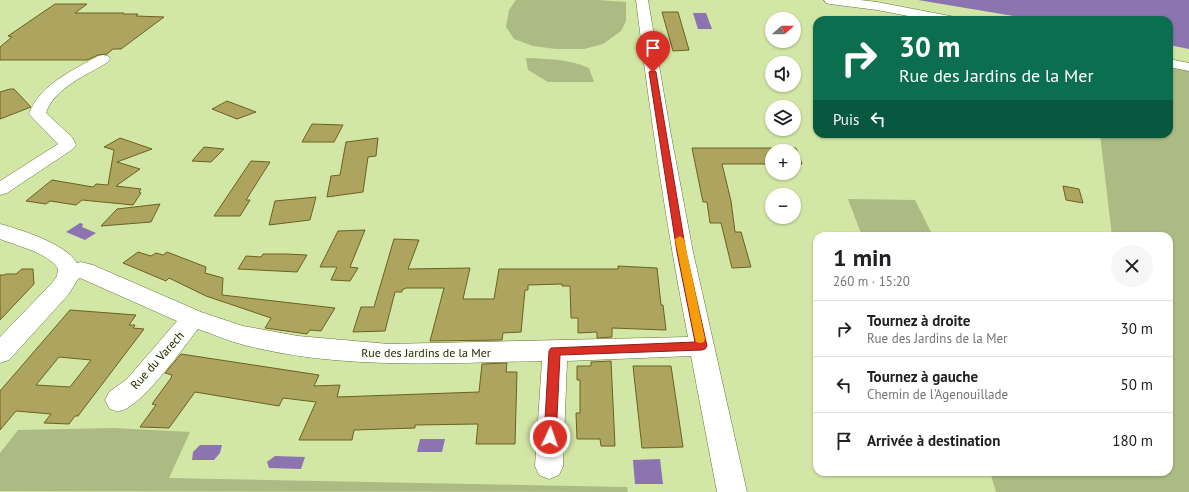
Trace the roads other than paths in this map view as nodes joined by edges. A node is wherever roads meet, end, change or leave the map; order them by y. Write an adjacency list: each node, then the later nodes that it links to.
1 (642, 0): 11 (street)
2 (830, 0): 3 (street)
3 (929, 16)
4 (103, 59): 7 (street)
5 (1173, 64): 6 (street)
6 (1189, 67)
7 (0, 189)
8 (0, 231): 9 (street)
9 (69, 272): 10 (street, Rue des Jardins de la Mer); 13 (street)
10 (193, 318): 12 (street, Rue des Jardins de la Mer); 14 (street, Rue du Varech)
11 (702, 346): 12 (street, Rue des Jardins de la Mer); 16 (street)
12 (555, 351): 15 (street)
13 (0, 353)
14 (118, 400)
15 (549, 466)
16 (732, 492)

